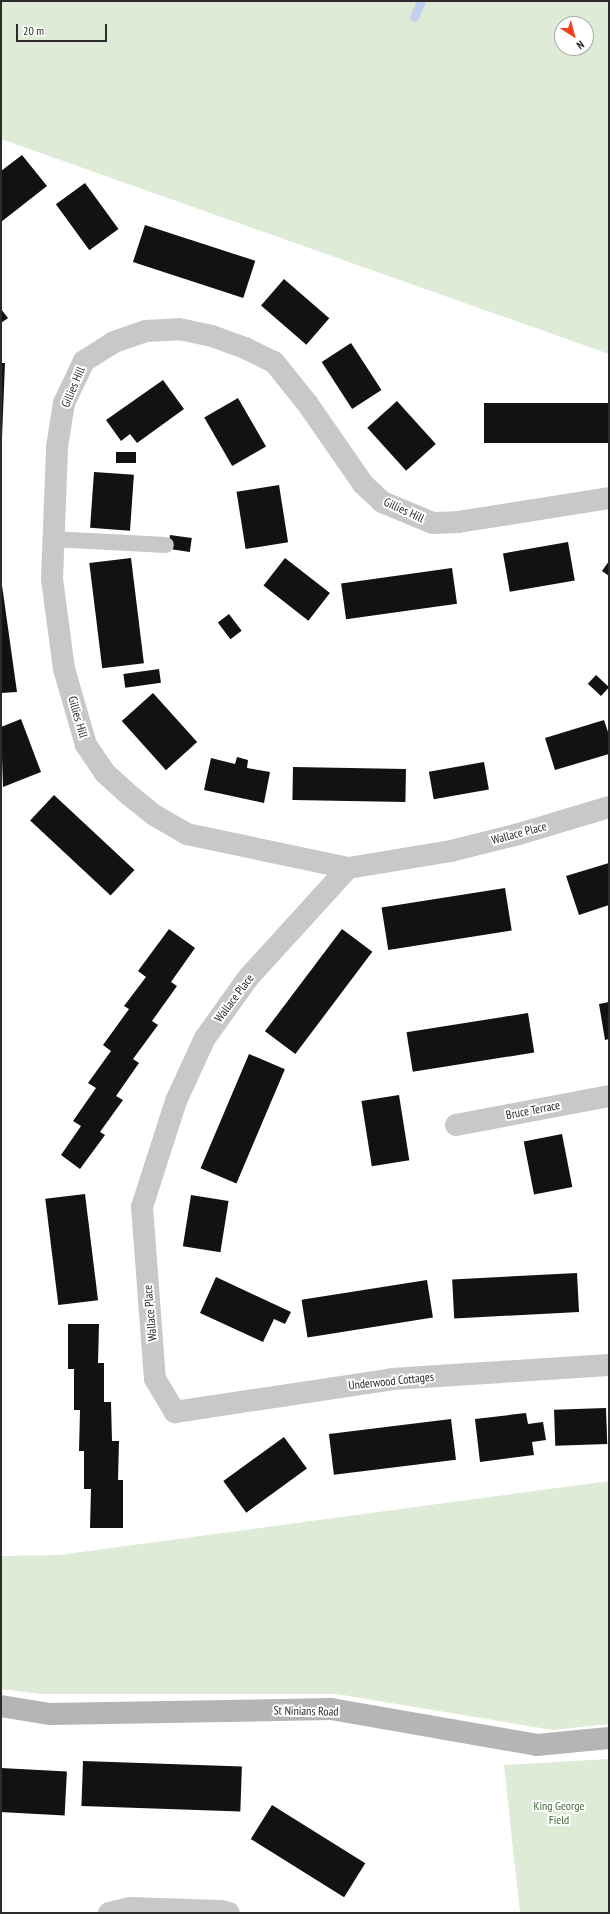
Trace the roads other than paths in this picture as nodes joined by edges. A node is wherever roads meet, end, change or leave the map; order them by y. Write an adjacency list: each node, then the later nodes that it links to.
1 (609, 498): 2 (street, Gillies Hill)
2 (52, 539): 3 (lane); 5 (street, Gillies Hill)
3 (166, 545)
4 (609, 807): 5 (street, Wallace Place)
5 (348, 868): 9 (street, Wallace Place)
6 (609, 1096): 7 (street, Bruce Terrace)
7 (456, 1125)
8 (609, 1365): 9 (street, Underwood Cottages)
9 (175, 1412)
10 (1, 1706): 11 (street, St Ninians Road)
11 (609, 1738)
12 (109, 1913): 13 (street)
13 (229, 1913)

